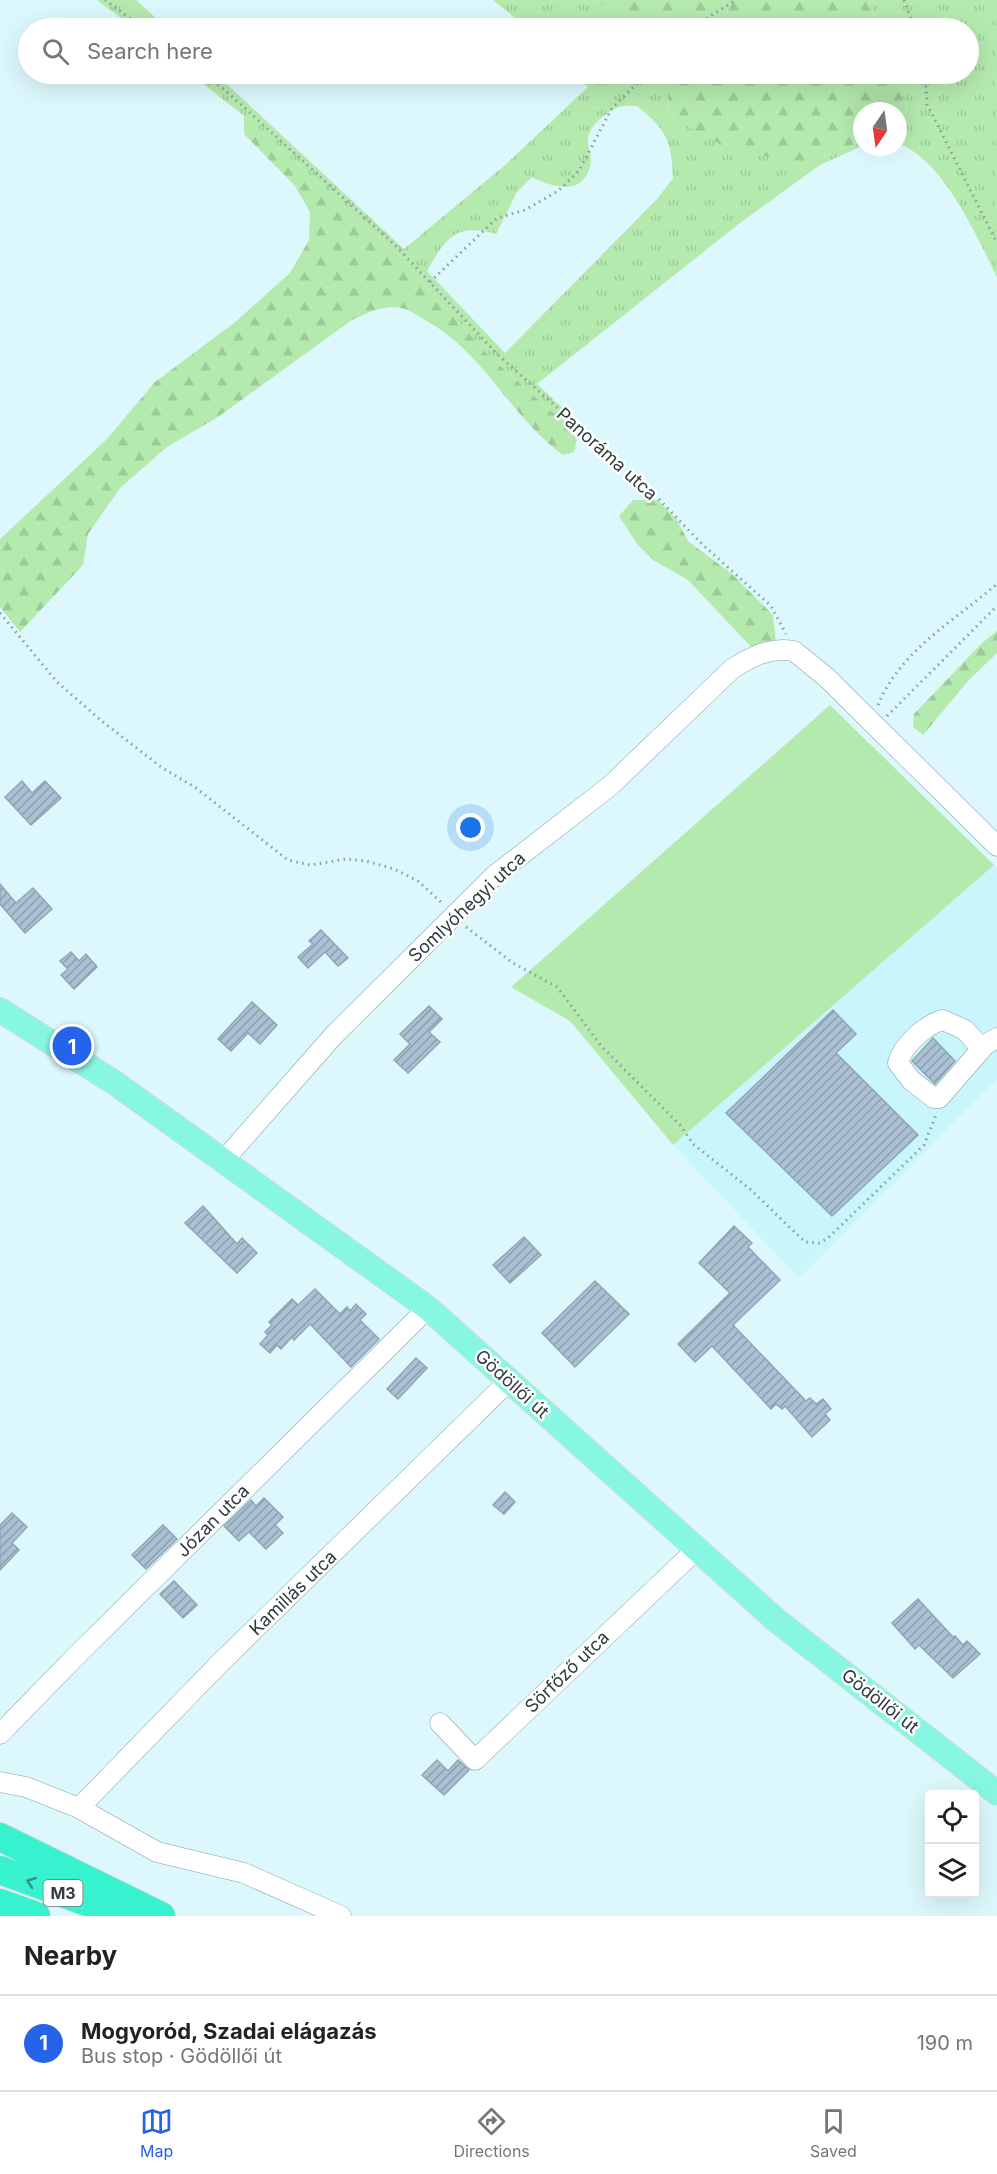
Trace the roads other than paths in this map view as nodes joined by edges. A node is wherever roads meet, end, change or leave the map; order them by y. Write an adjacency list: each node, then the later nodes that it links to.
1 (997, 846): 4 (street, Somlyóhegyi utca)
2 (0, 1010): 4 (main road, Gödöllői út)
3 (989, 1043): 3 (street)
4 (224, 1160): 5 (main road, Gödöllői út)
5 (428, 1308): 6 (main road, Gödöllői út); 9 (street, Józan utca)
6 (509, 1381): 7 (main road, Gödöllői út); 12 (street, Kamillás utca)
7 (697, 1549): 8 (street, Sörfőző utca); 11 (main road, Gödöllői út)
8 (440, 1723)
9 (0, 1734)
10 (0, 1782): 12 (street)
11 (997, 1793)
12 (79, 1808): 19 (street)
13 (0, 1838): 18 (highway)
14 (0, 1870): 17 (highway, M3, one-way to 14)
15 (0, 1903): 16 (highway, M3)
16 (36, 1916)
17 (125, 1916)
18 (160, 1916)
19 (341, 1916)

